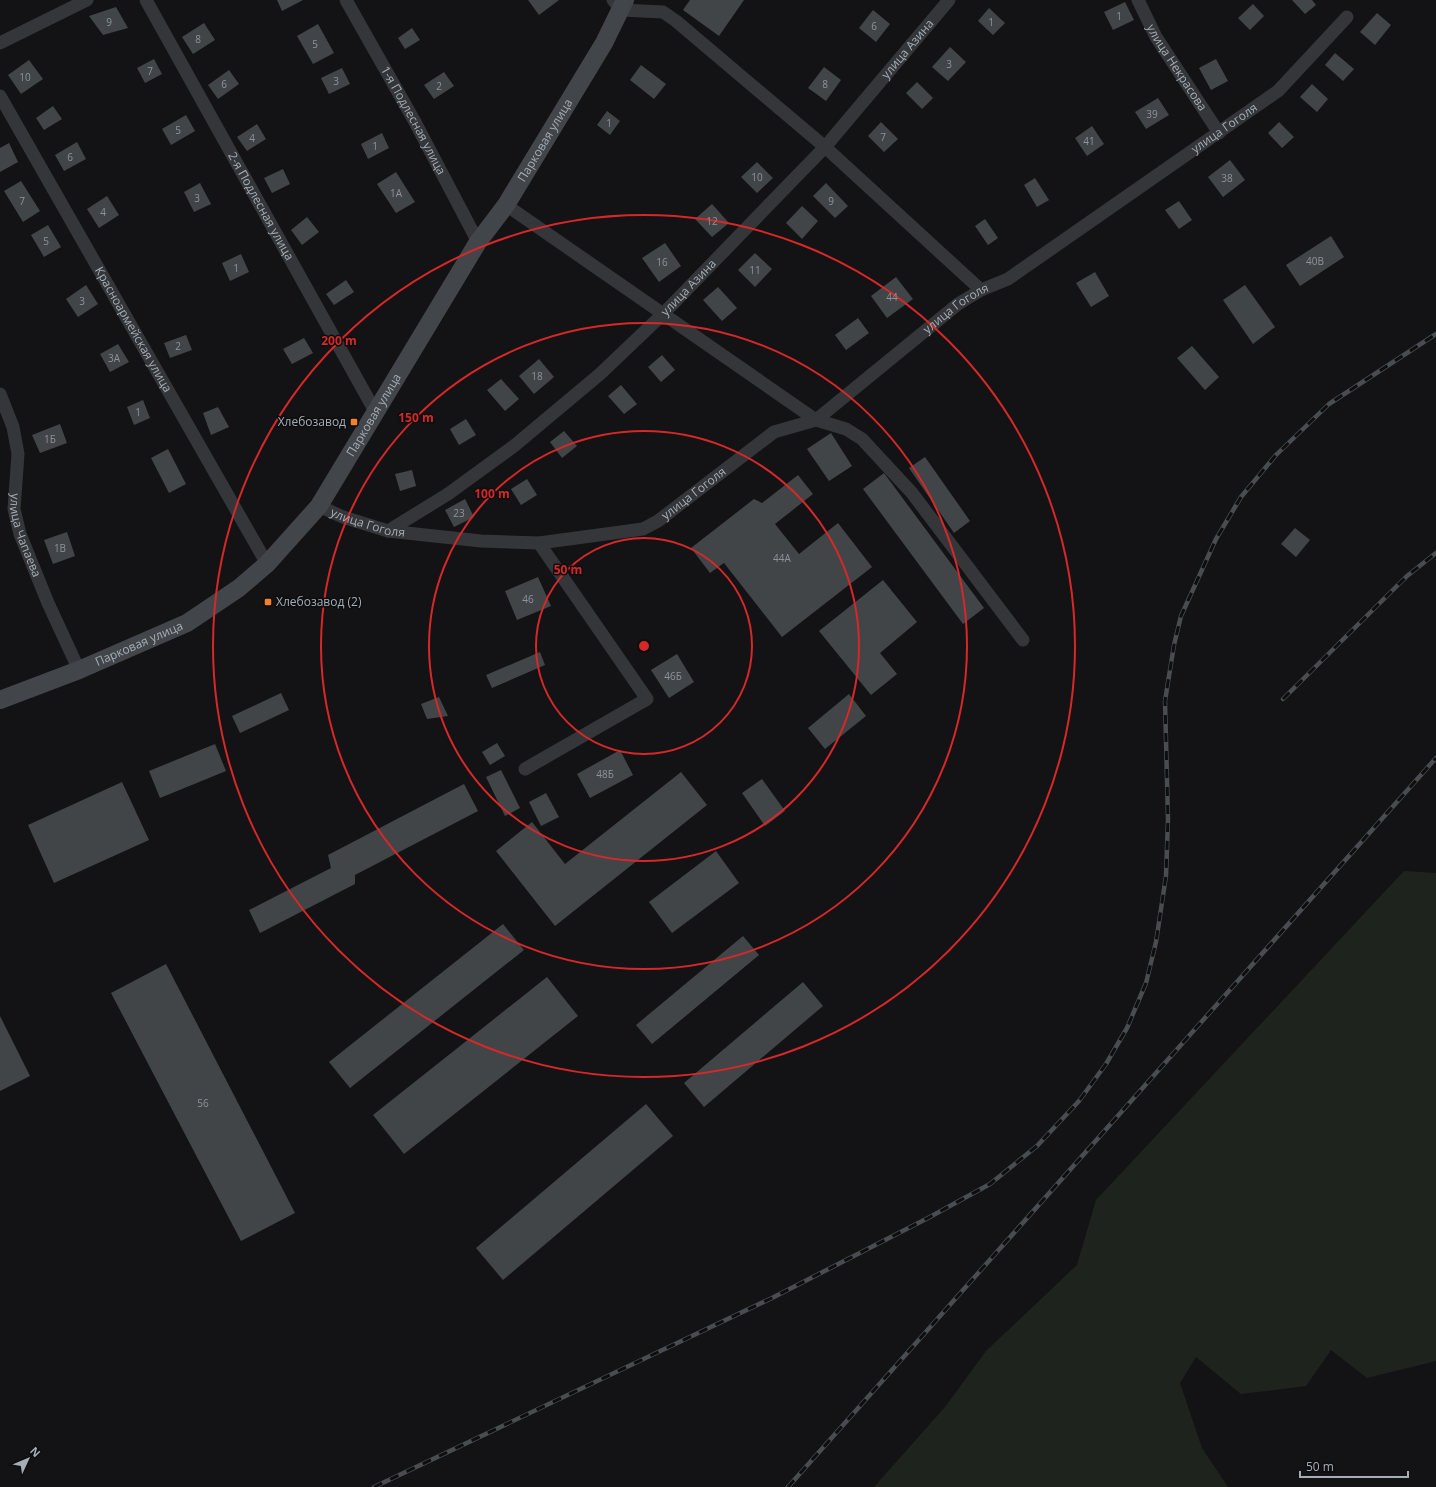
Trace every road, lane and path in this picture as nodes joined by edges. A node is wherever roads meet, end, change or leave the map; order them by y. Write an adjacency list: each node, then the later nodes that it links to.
1 (87, 0): 8 (street)
2 (146, 0): 17 (street, 2-я Подлесная улица)
3 (346, 0): 13 (street, 1-я Подлесная улица)
4 (949, 0): 11 (street, улица Азина)
5 (1138, 0): 10 (street, улица Некрасова)
6 (620, 3): 11 (street); 12 (main road, Парковая улица)
7 (1347, 17): 10 (street, улица Гоголя)
8 (0, 43)
9 (0, 96): 22 (street, Красноармейская улица)
10 (1219, 133): 14 (street, улица Гоголя)
11 (825, 147): 14 (street); 15 (street, улица Азина)
12 (506, 205): 13 (main road, Парковая улица); 15 (street)
13 (478, 242): 17 (main road, Парковая улица)
14 (981, 290): 18 (street, улица Гоголя)
15 (663, 314): 18 (street); 20 (street, улица Азина)
16 (0, 394): 24 (street, улица Чапаева)
17 (376, 413): 19 (main road, Парковая улица)
18 (816, 420): 21 (street, улица Гоголя); 23 (street)
19 (319, 506): 20 (street, улица Гоголя); 22 (main road, Парковая улица)
20 (388, 531): 21 (street, улица Гоголя)
21 (539, 543): 26 (street)
22 (267, 564): 24 (main road, Парковая улица)
23 (1023, 640)
24 (79, 670): 25 (main road, Парковая улица)
25 (0, 700)
26 (525, 769)

